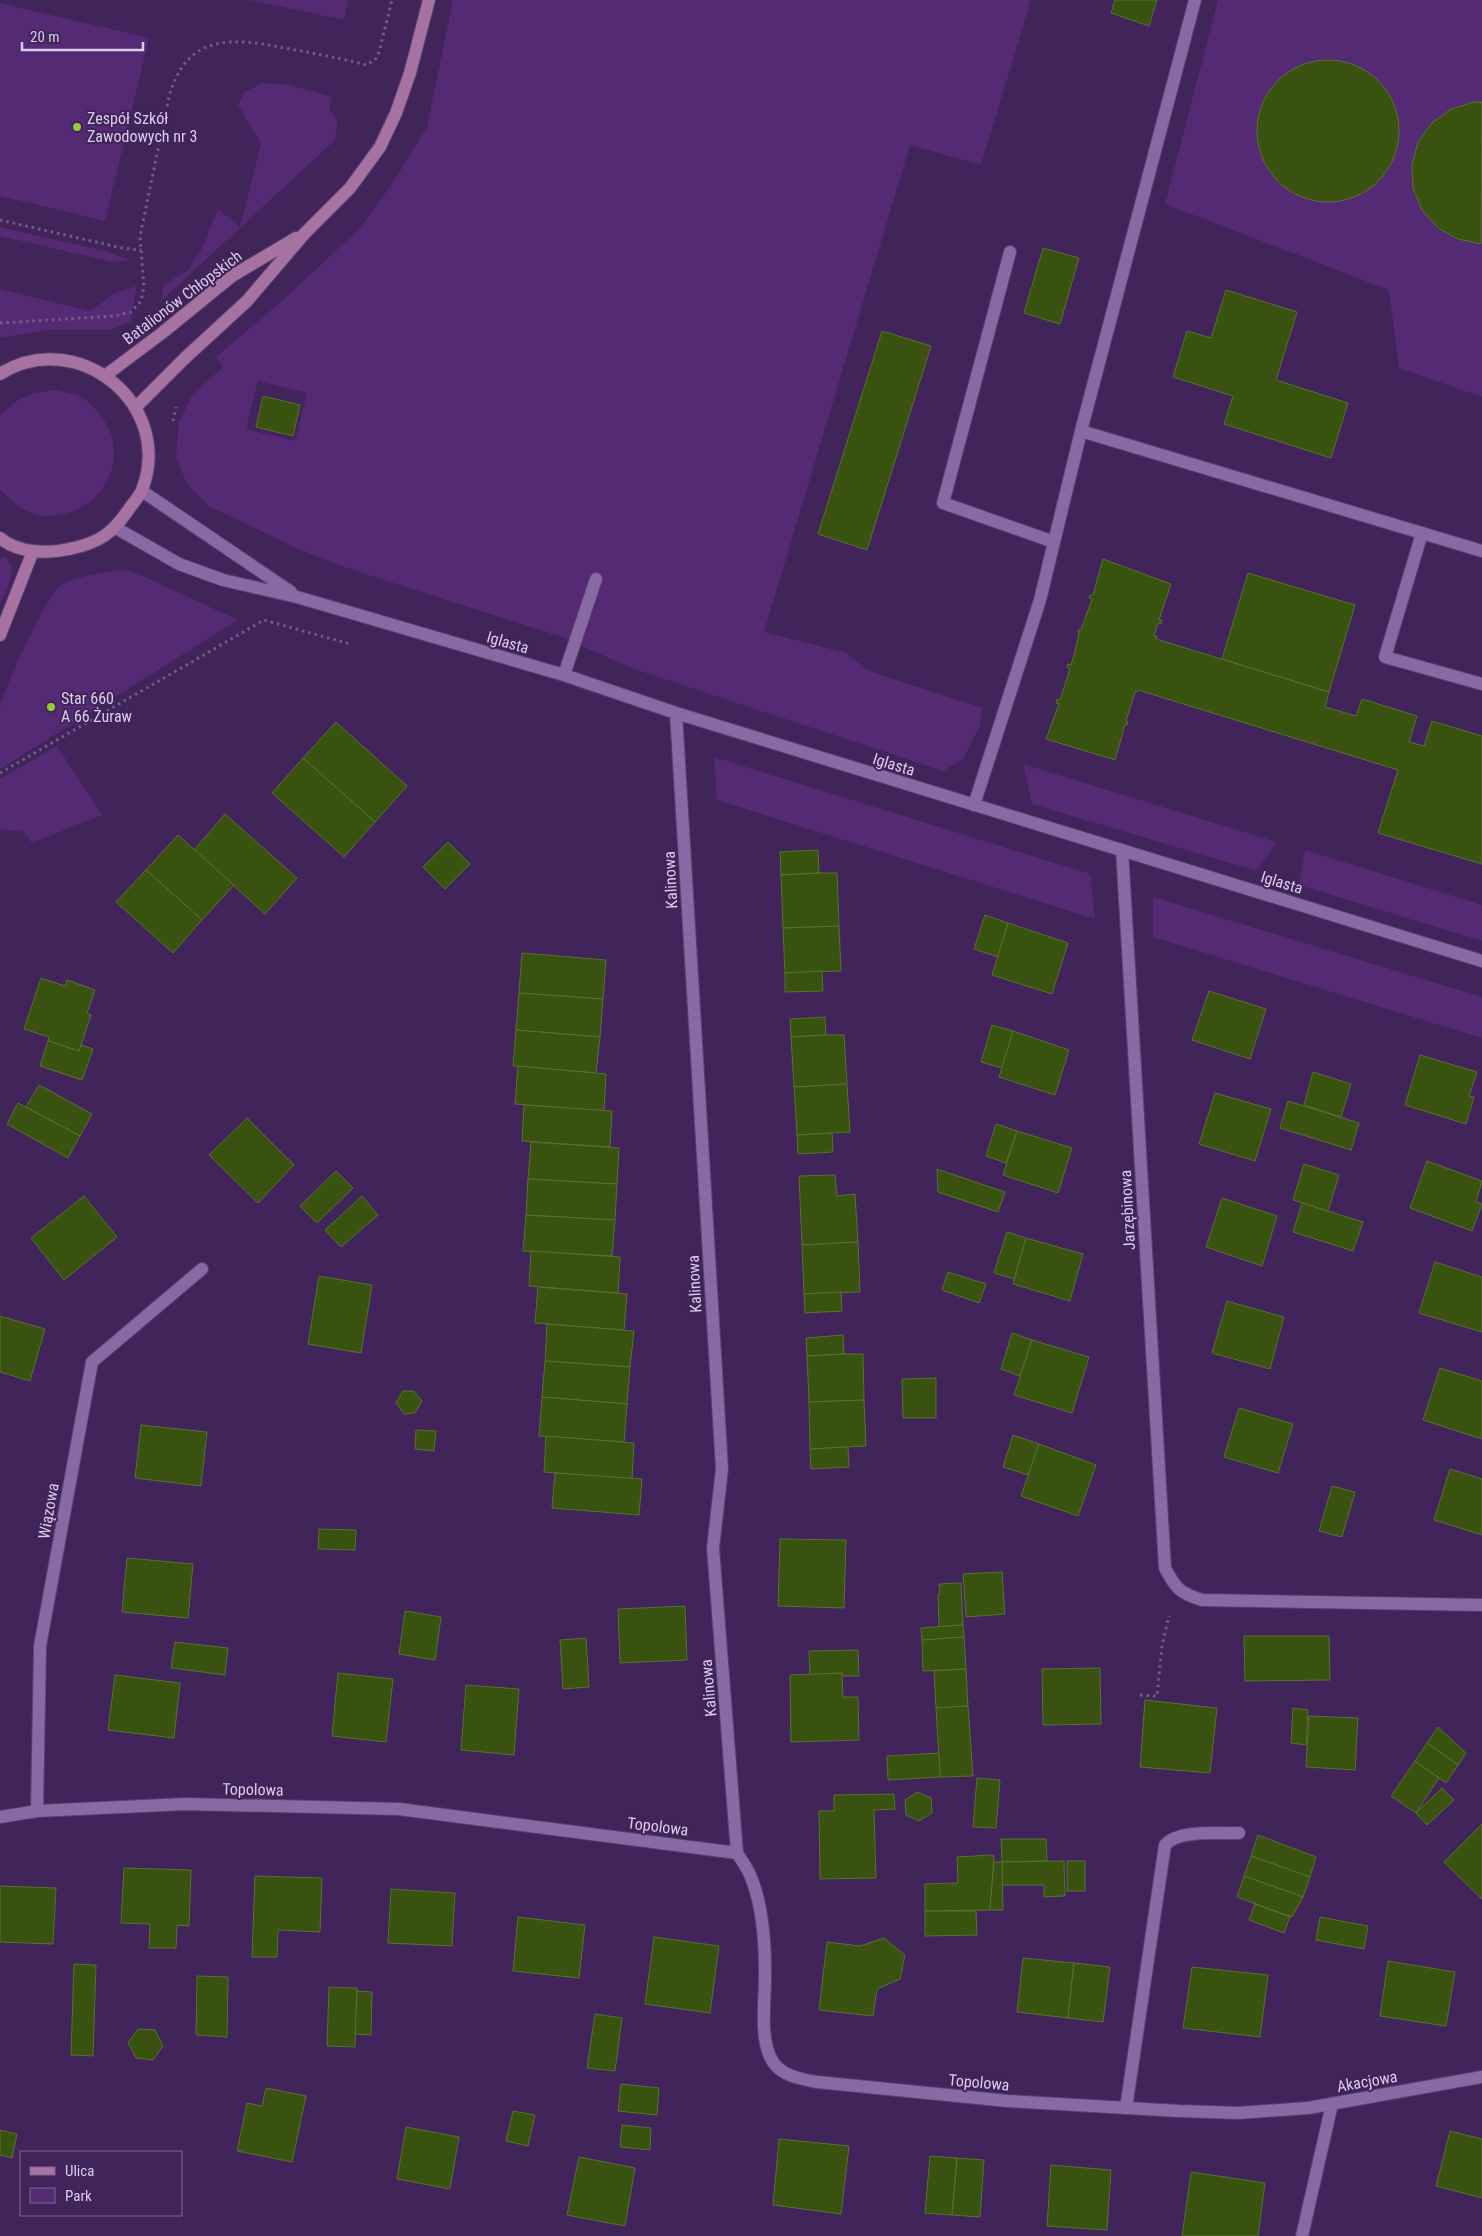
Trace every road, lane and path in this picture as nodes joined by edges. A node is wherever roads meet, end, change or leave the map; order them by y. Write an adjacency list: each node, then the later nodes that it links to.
1 (392, 0): 6 (path)
2 (428, 0): 5 (street, Batalionów Chłopskich)
3 (1195, 0): 14 (street)
4 (0, 220): 6 (path)
5 (305, 233): 10 (street, Batalionów Chłopskich); 12 (street, Batalionów Chłopskich)
6 (141, 250): 8 (path)
7 (1010, 252): 19 (street)
8 (0, 323)
9 (0, 374): 10 (street)
10 (106, 375): 12 (street)
11 (176, 402): 13 (path)
12 (136, 407): 15 (street)
13 (171, 428)
14 (1080, 431): 17 (street); 19 (street)
15 (142, 491): 16 (street); 23 (street, Iglasta)
16 (116, 528): 20 (street); 23 (street, Iglasta)
17 (1422, 534): 21 (street); 27 (street)
18 (0, 538): 20 (street)
19 (1054, 542): 30 (street)
20 (33, 551): 25 (street)
21 (1482, 551)
22 (596, 579): 26 (street)
23 (297, 597): 26 (street, Iglasta)
24 (264, 620): 29 (path)
25 (0, 635)
26 (564, 675): 28 (street, Iglasta)
27 (1482, 684)
28 (676, 713): 30 (street, Iglasta); 40 (street, Kalinowa)
29 (0, 773)
30 (974, 805): 31 (street, Iglasta)
31 (1122, 850): 32 (street, Iglasta); 34 (street, Jarzębinowa)
32 (1482, 961)
33 (202, 1269): 37 (street, Wiązowa)
34 (1176, 1586): 35 (street); 36 (path)
35 (1482, 1605)
36 (1140, 1696)
37 (38, 1811): 38 (street, Topolowa); 40 (street, Topolowa)
38 (0, 1816)
39 (1239, 1833): 43 (street)
40 (737, 1853): 43 (street, Topolowa)
41 (1482, 2078): 42 (street, Akacjowa)
42 (1332, 2104): 43 (street, Topolowa); 44 (street, Akacjowa)
43 (1126, 2108)
44 (1302, 2236)

